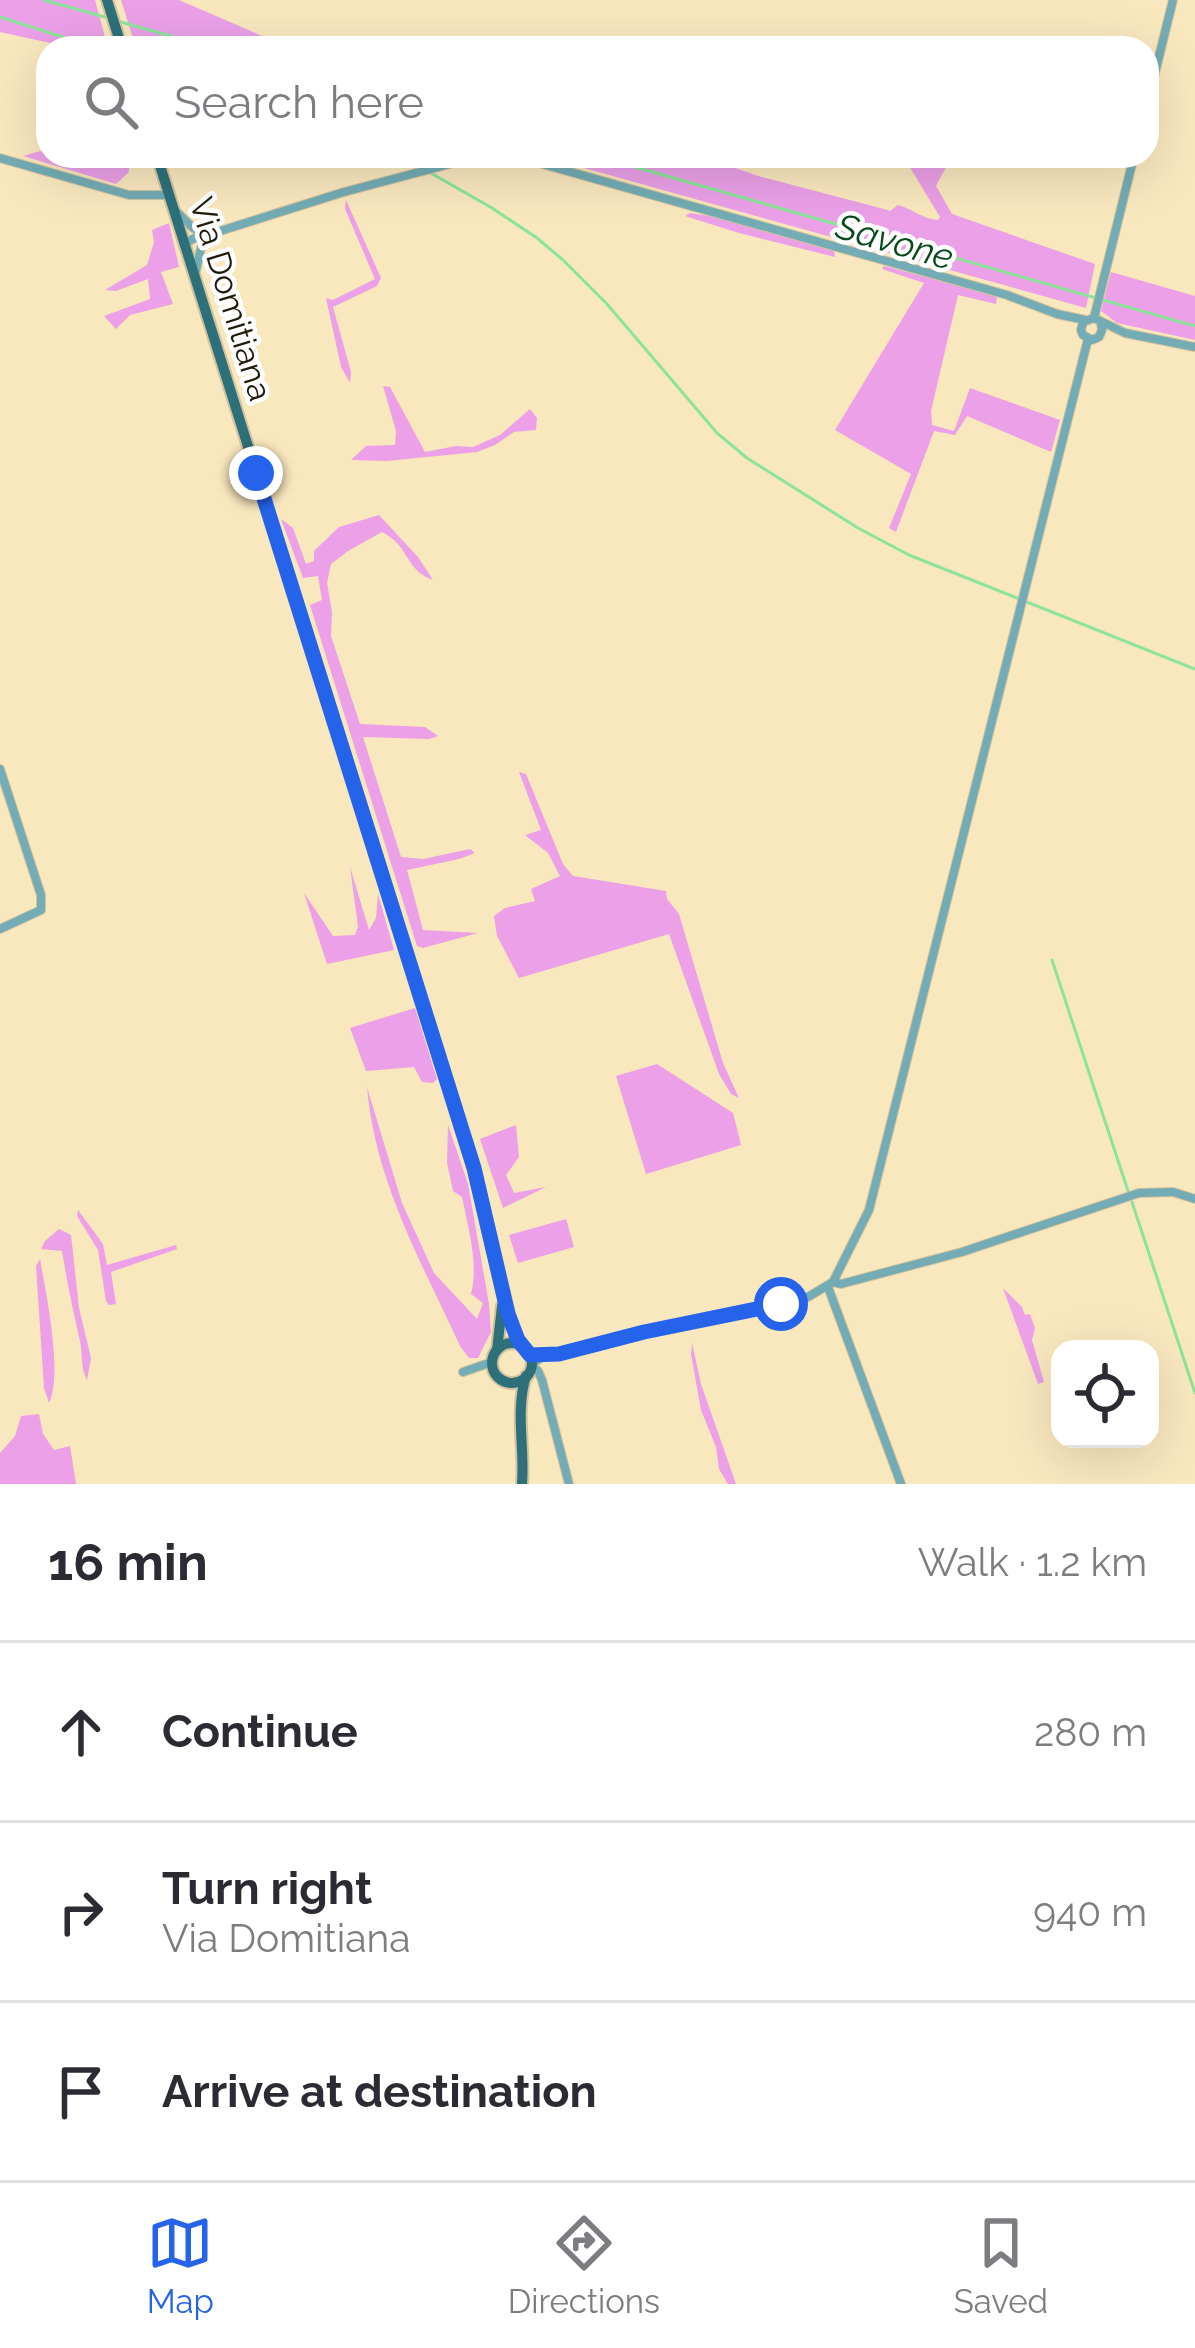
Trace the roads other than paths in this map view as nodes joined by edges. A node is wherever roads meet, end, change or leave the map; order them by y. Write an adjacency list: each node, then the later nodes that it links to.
1 (107, 0): 3 (main road)
2 (1173, 0): 4 (street)
3 (118, 36)
4 (1159, 57)
5 (0, 158): 10 (street)
6 (161, 168): 10 (main road, Via Domitiana)
7 (432, 168): 12 (street)
8 (556, 168): 15 (street)
9 (1131, 168): 16 (street)
10 (170, 194): 11 (main road, Via Domitiana)
11 (174, 208): 12 (street); 13 (main road, Via Domitiana)
12 (210, 234): 13 (street); 14 (street)
13 (185, 243): 14 (main road, Via Domitiana)
14 (196, 272): 23 (main road, Via Domitiana)
15 (1058, 314): 16 (street); 18 (street)
16 (1094, 318): 17 (street); 18 (street); 18 (street)
17 (1125, 333): 18 (street); 19 (street)
18 (1090, 336): 24 (street)
19 (1195, 347)
20 (0, 769): 21 (street)
21 (0, 928)
22 (1195, 1199): 24 (street)
23 (502, 1285): 25 (main road, Via Domitiana); 26 (main road, Via Domitiana)
24 (830, 1285): 25 (street); 31 (street)
25 (531, 1360): 26 (main road); 26 (main road); 28 (main road, Via Domitiana); 30 (street)
26 (496, 1366): 27 (street); 28 (main road, Via Domitiana)
27 (463, 1372)
28 (521, 1423): 29 (main road, Via Domitiana)
29 (522, 1484)
30 (569, 1484)
31 (901, 1484)

